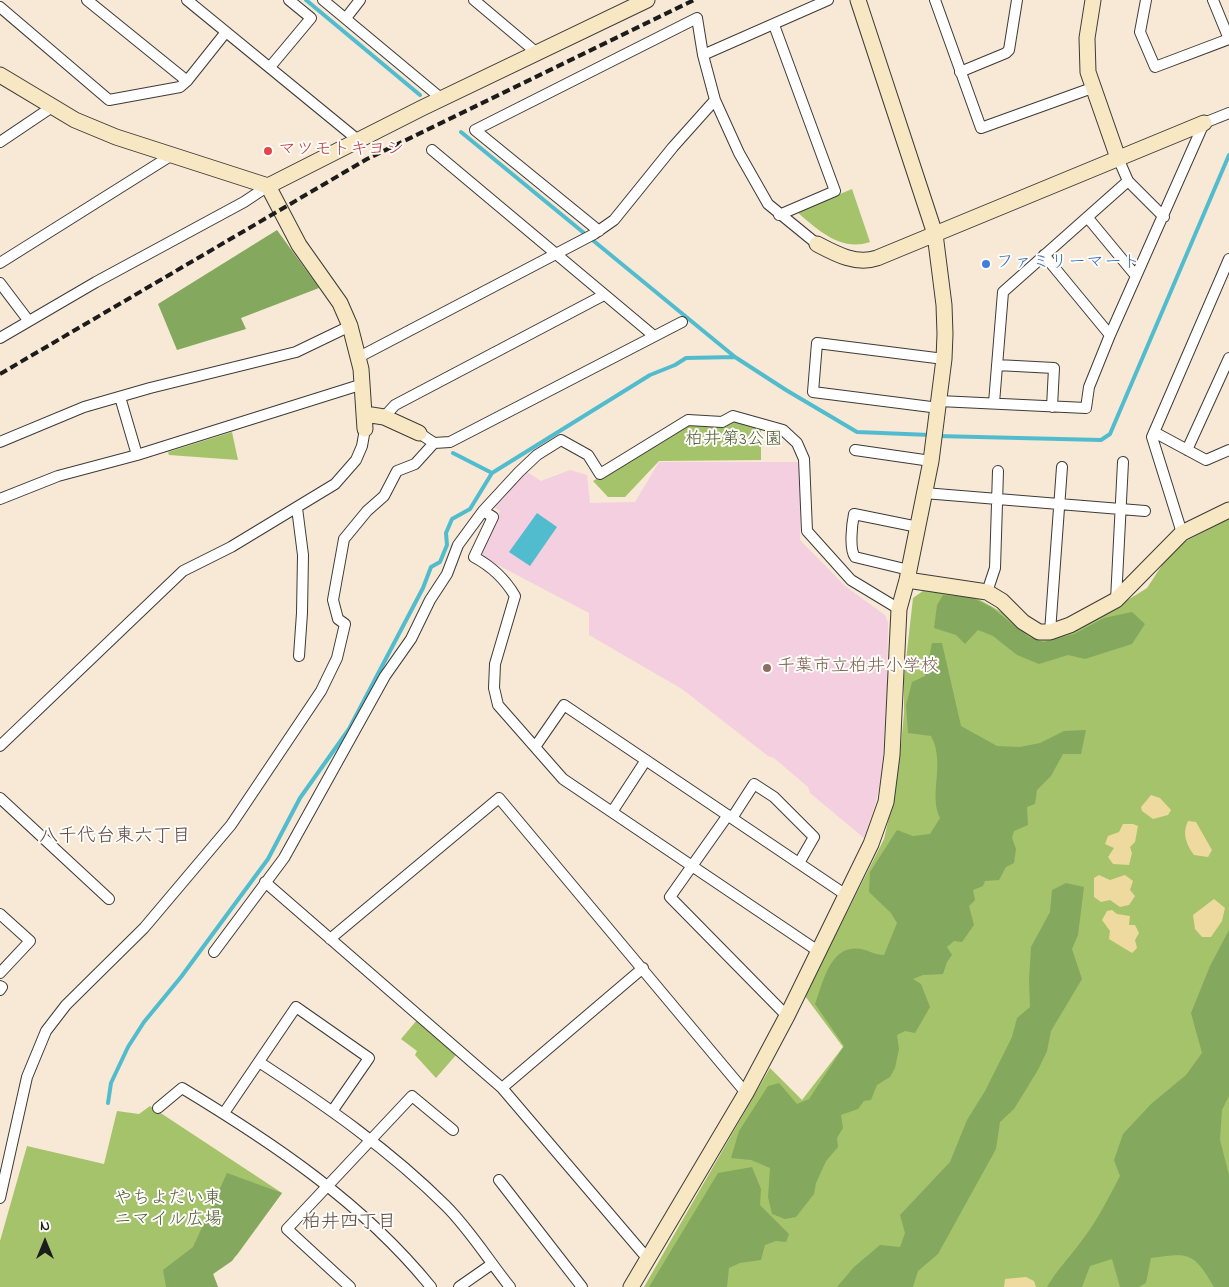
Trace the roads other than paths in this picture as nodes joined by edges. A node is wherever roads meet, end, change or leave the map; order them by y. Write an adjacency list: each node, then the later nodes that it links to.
1 (87, 0): 25 (street)
2 (187, 0): 18 (street)
3 (289, 0): 22 (street)
4 (324, 0): 16 (street)
5 (360, 0): 16 (street)
6 (474, 0): 20 (street)
7 (647, 0): 20 (street)
8 (828, 0): 17 (street)
9 (858, 0): 43 (street)
10 (935, 0): 23 (street)
11 (1017, 0): 23 (street)
12 (1093, 0): 26 (street)
13 (1146, 0): 19 (street)
14 (1213, 0): 19 (street)
15 (0, 7): 25 (street)
16 (346, 18): 27 (street)
17 (774, 25): 21 (street); 39 (street)
18 (226, 32): 22 (street); 25 (street)
19 (1229, 39)
20 (537, 53): 27 (street)
21 (703, 55): 28 (street); 42 (street)
22 (270, 67): 32 (street)
23 (960, 72): 26 (street)
24 (0, 75): 29 (street)
25 (187, 81)
26 (1092, 88): 36 (street)
27 (442, 98): 32 (street)
28 (715, 100): 39 (street); 42 (street)
29 (52, 107): 33 (street); 35 (street)
30 (1229, 113): 31 (street)
31 (1204, 123): 36 (street); 40 (street)
32 (358, 140): 38 (street)
33 (0, 142)
34 (432, 150): 45 (street)
35 (172, 155): 38 (street); 48 (street)
36 (1118, 158): 37 (street); 43 (street)
37 (1128, 181): 40 (street); 41 (street)
38 (268, 186): 52 (street); 54 (street)
39 (779, 215): 44 (street)
40 (1164, 217): 49 (street)
41 (1088, 218): 46 (street); 49 (street)
42 (596, 232): 45 (street)
43 (935, 234): 44 (street); 60 (street)
44 (817, 244)
45 (556, 254): 51 (street); 58 (street)
46 (1044, 255): 55 (street); 61 (street)
47 (1229, 259): 69 (street)
48 (0, 264)
49 (1136, 276): 55 (street)
50 (0, 284): 52 (street)
51 (604, 295): 56 (street); 67 (street)
52 (28, 320): 57 (street)
53 (682, 322): 56 (street)
54 (350, 326): 58 (street); 63 (street)
55 (1110, 335): 66 (street)
56 (654, 336): 72 (street)
57 (0, 338)
58 (359, 357): 62 (street)
59 (1229, 358): 74 (street)
60 (944, 359): 64 (street); 64 (street)
61 (997, 364): 65 (street); 66 (street)
62 (363, 384): 68 (street); 76 (street)
63 (120, 397): 71 (street); 76 (street)
64 (939, 404): 65 (street); 77 (street)
65 (994, 404): 66 (street)
66 (1052, 406)
67 (384, 417): 68 (street); 70 (street)
68 (365, 422): 85 (street)
69 (1154, 432): 74 (street); 91 (street)
70 (419, 433): 72 (street)
71 (0, 442)
72 (434, 443): 128 (street)
73 (855, 450): 77 (street)
74 (1188, 450): 75 (street)
75 (1229, 450)
76 (137, 455): 82 (street)
77 (931, 461): 81 (street)
78 (1123, 462): 86 (street)
79 (1062, 467): 84 (street)
80 (998, 471): 83 (street)
81 (924, 493): 83 (street); 90 (street)
82 (0, 498)
83 (997, 499): 84 (street); 93 (street)
84 (1059, 504): 86 (street); 96 (street)
85 (297, 508): 97 (street); 98 (street)
86 (1120, 509): 88 (street); 94 (street)
87 (483, 510): 95 (street); 99 (street); 106 (street)
88 (1145, 510)
89 (1229, 510): 91 (street)
90 (918, 527): 92 (street); 92 (street)
91 (1182, 533): 94 (street)
92 (908, 575): 93 (street); 95 (street)
93 (987, 592): 96 (street)
94 (1116, 600): 96 (street)
95 (899, 609): 107 (street)
96 (1050, 632)
97 (299, 656)
98 (0, 746)
99 (535, 747): 100 (street); 102 (street)
100 (646, 760): 102 (street); 103 (street)
101 (0, 798): 108 (street)
102 (612, 812): 105 (street)
103 (730, 817): 104 (street); 104 (street); 105 (street)
104 (799, 863): 107 (street)
105 (692, 866): 111 (street); 117 (street)
106 (265, 882): 110 (street); 112 (street)
107 (846, 895): 111 (street)
108 (109, 899)
109 (0, 914): 114 (street)
110 (330, 939): 113 (street); 119 (street)
111 (818, 951): 117 (street)
112 (214, 952)
113 (643, 968): 119 (street); 120 (street)
114 (0, 973)
115 (0, 986): 116 (street)
116 (0, 990)
117 (787, 1016): 120 (street)
118 (259, 1062): 122 (street); 122 (street); 123 (street)
119 (502, 1088): 129 (street)
120 (746, 1093): 129 (street)
121 (158, 1108): 123 (street)
122 (333, 1110): 125 (street)
123 (224, 1113): 127 (street)
124 (453, 1130): 125 (street)
125 (371, 1140): 127 (street); 130 (street)
126 (499, 1180): 135 (street)
127 (329, 1185): 131 (street); 132 (street)
128 (0, 1198)
129 (648, 1258): 136 (street)
130 (492, 1264): 133 (street); 134 (street)
131 (350, 1287)
132 (430, 1287)
133 (459, 1287)
134 (510, 1287)
135 (582, 1287)
136 (631, 1287)

